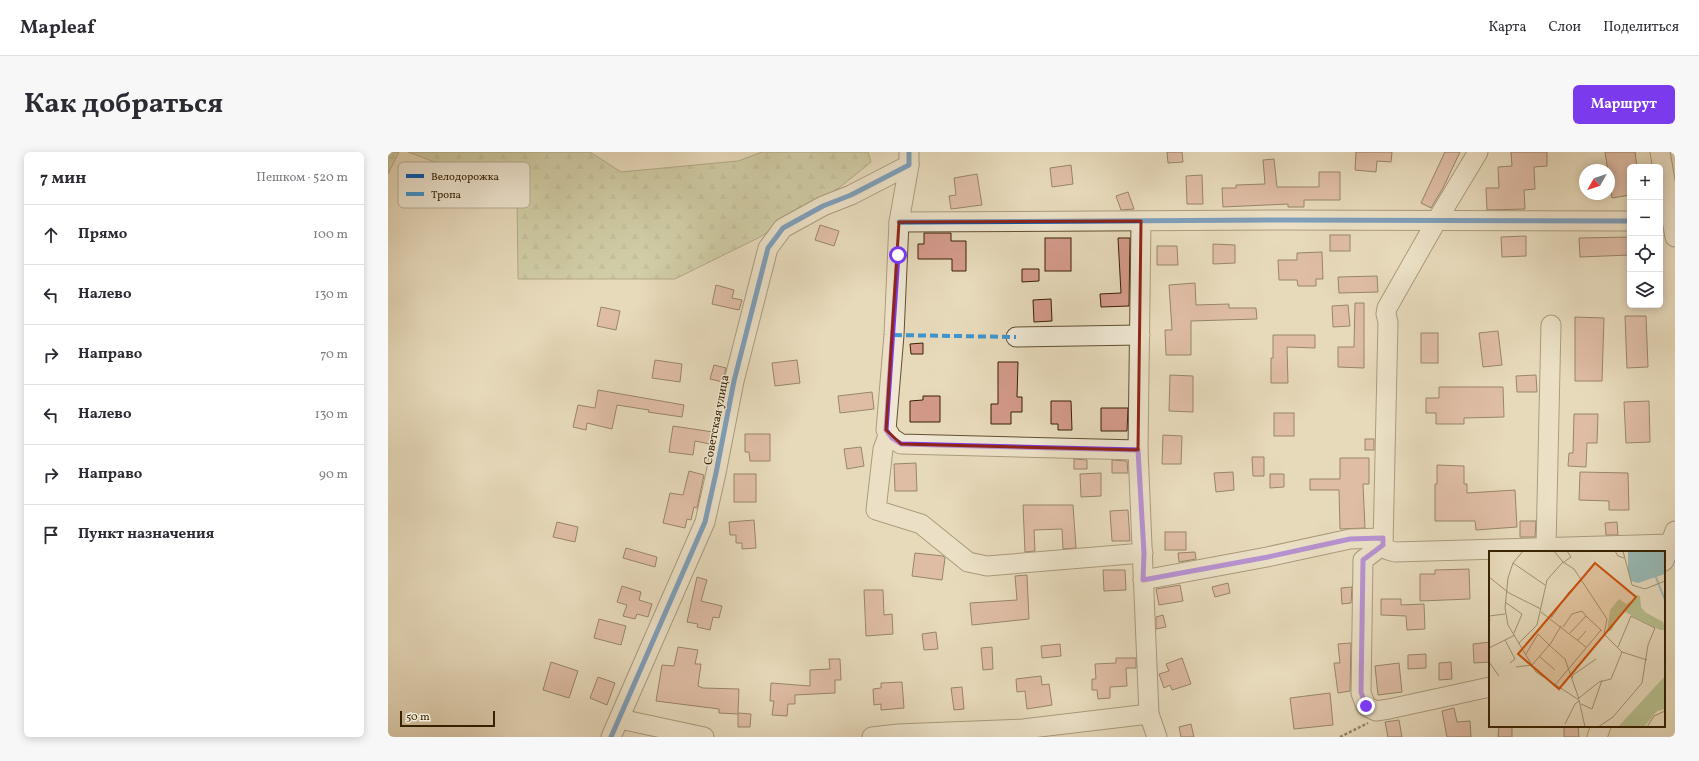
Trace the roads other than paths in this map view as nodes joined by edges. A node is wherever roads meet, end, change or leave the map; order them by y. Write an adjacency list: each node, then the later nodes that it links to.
1 (1478, 152): 4 (street)
2 (1660, 152): 8 (street)
3 (907, 162): 7 (street); 21 (street, Советская улица)
4 (1437, 220): 5 (street); 6 (street); 14 (street)
5 (1141, 221): 7 (street); 10 (street)
6 (1627, 221)
7 (899, 222): 12 (street)
8 (1669, 226)
9 (1551, 325): 16 (street)
10 (1140, 335): 11 (street); 13 (street)
11 (1016, 337)
12 (889, 434): 13 (street); 17 (street)
13 (1138, 450): 17 (street)
14 (1383, 542): 16 (street); 18 (street); 19 (street)
15 (1671, 545): 16 (street)
16 (1546, 548)
17 (1144, 553): 18 (street)
18 (1143, 580): 20 (street)
19 (1489, 687)
20 (1149, 714): 25 (street); 26 (street)
21 (620, 719): 23 (street, Советская улица); 24 (street)
22 (1601, 727): 27 (street)
23 (611, 737)
24 (704, 737)
25 (872, 737)
26 (1157, 737)
27 (1597, 737)

